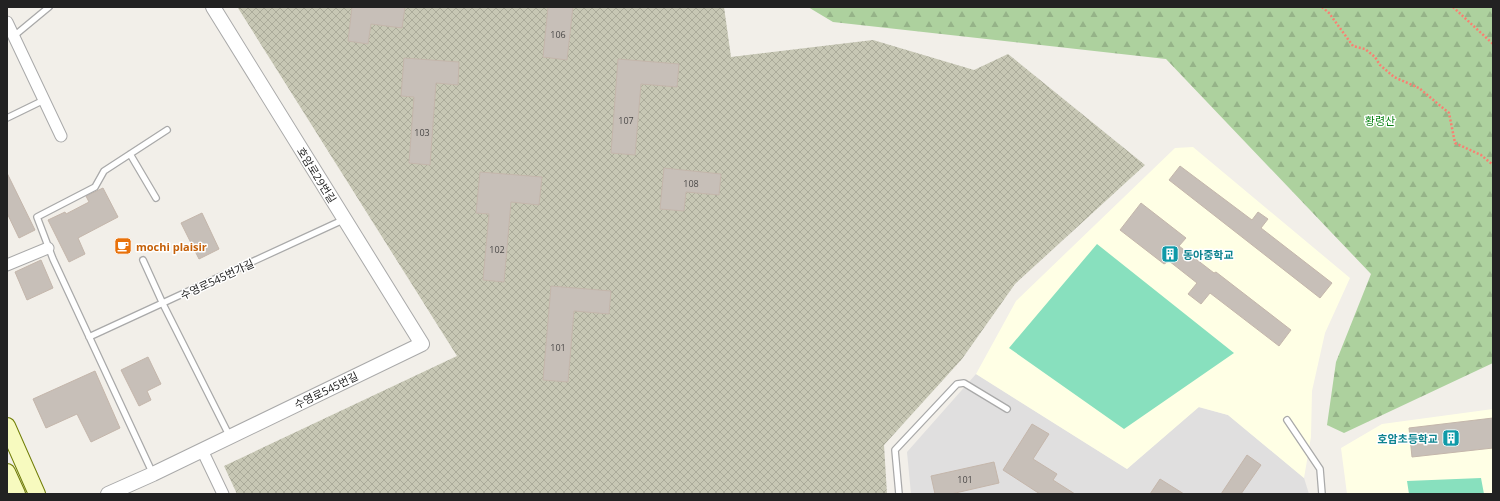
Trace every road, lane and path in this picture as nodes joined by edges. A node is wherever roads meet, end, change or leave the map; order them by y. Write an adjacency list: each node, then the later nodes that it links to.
1 (49, 7): 6 (lane)
2 (213, 7): 15 (street, 호암로29번길)
3 (1322, 7): 13 (path)
4 (1453, 7): 7 (path)
5 (7, 22): 6 (street)
6 (14, 36): 8 (street)
7 (1493, 44)
8 (44, 100): 9 (lane); 11 (street)
9 (7, 118)
10 (168, 130): 12 (lane)
11 (61, 136)
12 (130, 154): 14 (lane); 16 (lane)
13 (1493, 165)
14 (156, 198)
15 (344, 219): 19 (lane, 수영로545번가길); 21 (street, 호암로29번길)
16 (48, 248): 18 (street); 20 (lane)
17 (143, 260): 19 (lane)
18 (7, 265)
19 (163, 304): 20 (lane, 수영로545번가길); 25 (lane)
20 (89, 337): 28 (lane)
21 (422, 344): 25 (street, 수영로545번길)
22 (1007, 409): 33 (lane)
23 (1288, 420): 34 (lane)
24 (7, 426): 30 (main road)
25 (230, 436): 26 (street, 수영로545번길)
26 (202, 450): 28 (street, 수영로545번길); 32 (street)
27 (7, 472): 29 (main road)
28 (153, 474): 31 (street, 수영로545번길)
29 (17, 494)
30 (37, 494)
31 (108, 494)
32 (223, 494)
33 (899, 494)
34 (1322, 494)

